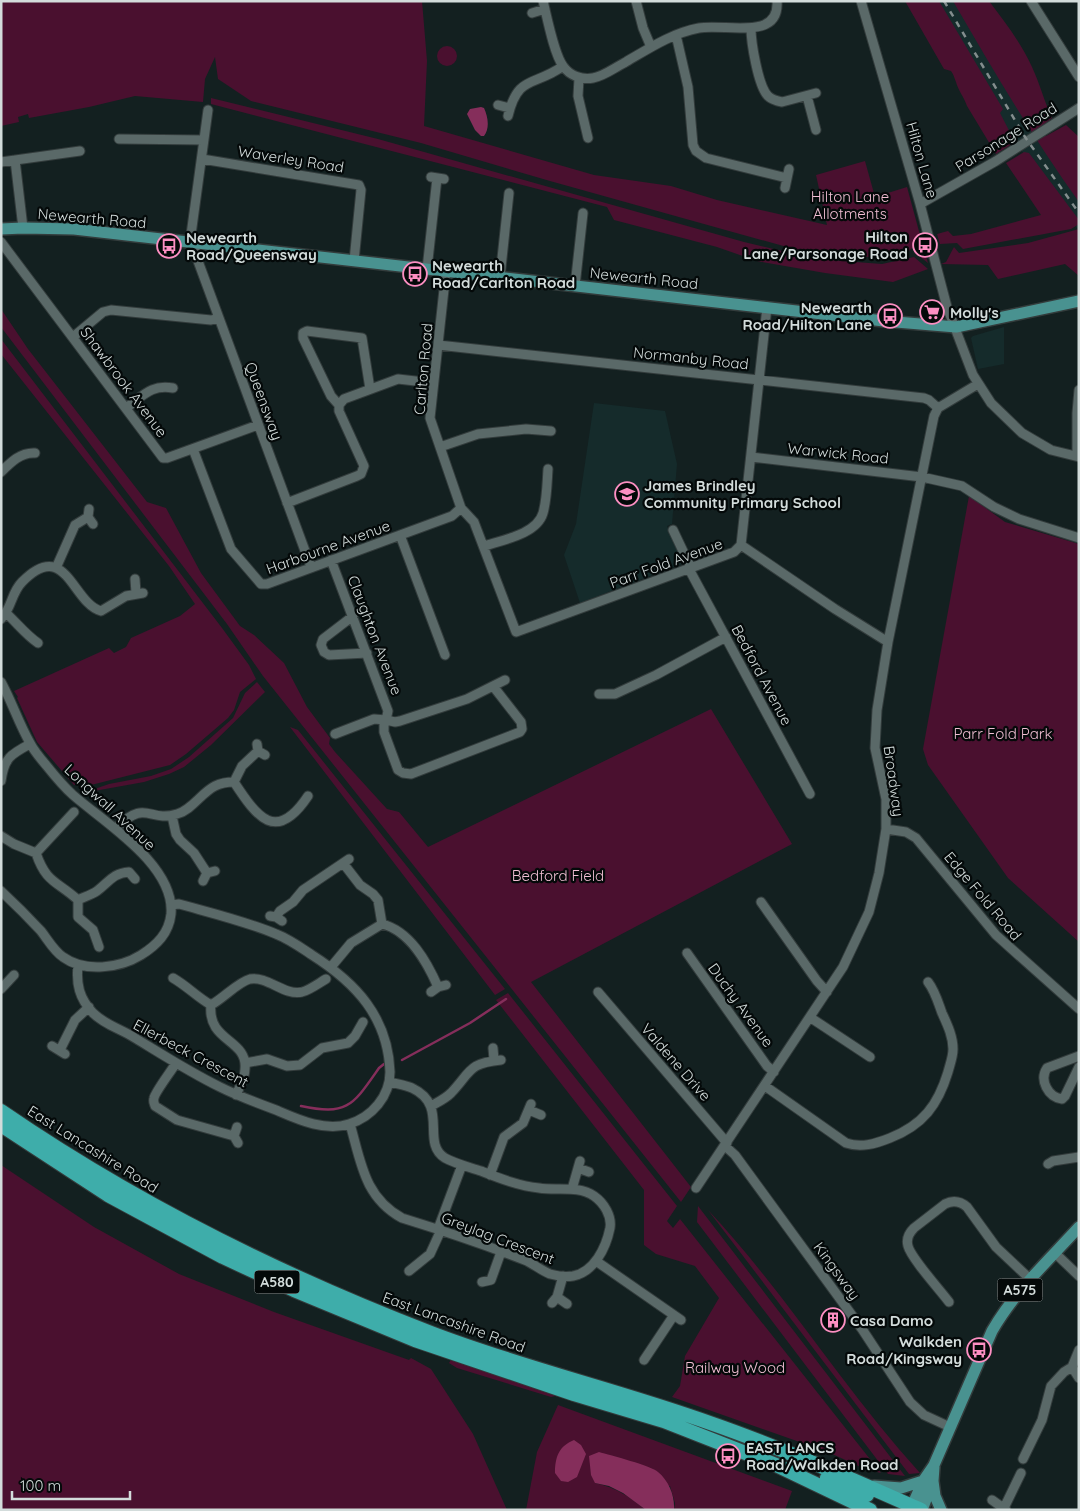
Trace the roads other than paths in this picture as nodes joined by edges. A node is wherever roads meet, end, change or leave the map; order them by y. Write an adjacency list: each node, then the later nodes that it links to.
1 (636, 1): 9 (street)
2 (777, 1): 7 (street)
3 (861, 1): 29 (street, Hilton Lane)
4 (1035, 2): 11 (street)
5 (544, 5): 6 (street); 10 (street)
6 (532, 13)
7 (752, 28): 8 (street); 16 (street)
8 (676, 35): 9 (street); 26 (street)
9 (651, 47): 12 (street)
10 (563, 66): 12 (street); 13 (street)
11 (1079, 77)
12 (579, 78): 17 (street)
13 (498, 105)
14 (1079, 108): 29 (street, Parsonage Road)
15 (208, 110): 18 (street)
16 (816, 130)
17 (590, 132)
18 (204, 140): 19 (street); 22 (street)
19 (125, 142)
20 (80, 151): 21 (street)
21 (68, 152): 23 (street); 25 (street)
22 (202, 159): 34 (street); 35 (street, Waverley Road)
23 (15, 160): 24 (street); 31 (street)
24 (1, 162)
25 (70, 162)
26 (789, 168)
27 (437, 178): 36 (street)
28 (509, 193): 38 (street)
29 (920, 204): 43 (street, Hilton Lane)
30 (583, 213): 39 (street)
31 (23, 228): 32 (main road, Newearth Road); 34 (main road, Newearth Road)
32 (1, 229)
33 (1, 242): 44 (street, Shawbrook Avenue)
34 (192, 243): 35 (main road, Newearth Road); 42 (street, Queensway)
35 (354, 261): 36 (main road, Newearth Road)
36 (427, 269): 37 (main road, Newearth Road)
37 (446, 271): 38 (main road, Newearth Road); 45 (street, Carlton Road)
38 (500, 277): 39 (main road, Newearth Road)
39 (575, 286): 41 (main road, Newearth Road)
40 (1079, 301): 43 (main road, Newearth Road)
41 (767, 307): 43 (main road, Newearth Road); 46 (street)
42 (219, 318): 44 (street); 55 (street, Queensway)
43 (956, 327): 48 (street, Hilton Lane)
44 (72, 337): 53 (street, Shawbrook Avenue)
45 (438, 345): 46 (street, Normanby Road); 47 (street, Carlton Road)
46 (758, 380): 54 (street, Normanby Road); 60 (street)
47 (433, 383): 50 (street); 57 (street, Carlton Road)
48 (978, 384): 54 (street); 61 (street, Hilton Lane)
49 (175, 389): 53 (street)
50 (370, 389): 52 (street); 52 (street)
51 (1079, 390): 61 (street)
52 (338, 406): 65 (street)
53 (126, 408): 58 (street, Shawbrook Avenue)
54 (938, 408): 64 (street, Broadway)
55 (258, 425): 58 (street, Shawbrook Avenue); 65 (street, Queensway)
56 (551, 431): 57 (street)
57 (440, 447): 66 (street, Carlton Road)
58 (193, 449): 74 (street, Harbourne Avenue)
59 (35, 453): 62 (street)
60 (751, 457): 64 (street, Warwick Road); 71 (street)
61 (1078, 457)
62 (1, 472)
63 (545, 475): 72 (street)
64 (922, 477): 70 (street, Warwick Road); 82 (street, Broadway)
65 (287, 503): 74 (street, Queensway)
66 (461, 508): 69 (street, Harbourne Avenue); 72 (street, Carlton Road)
67 (90, 517): 75 (street)
68 (674, 530): 76 (street, Bedford Avenue)
69 (400, 535): 73 (street, Harbourne Avenue); 85 (street)
70 (1079, 538)
71 (741, 545): 76 (street, Parr Fold Avenue); 82 (street, Parr Fold Avenue)
72 (484, 546): 80 (street, Carlton Road)
73 (331, 560): 74 (street, Harbourne Avenue); 79 (street, Claughton Avenue)
74 (311, 567)
75 (56, 568): 77 (street); 78 (street)
76 (690, 569): 80 (street, Parr Fold Avenue); 81 (street, Bedford Avenue)
77 (135, 579)
78 (4, 616): 83 (street)
79 (353, 616): 84 (street, Claughton Avenue); 84 (street)
80 (516, 632)
81 (726, 637): 89 (street); 96 (street, Bedford Avenue)
82 (888, 642): 101 (street, Broadway)
83 (39, 644)
84 (367, 652): 90 (street, Claughton Avenue)
85 (445, 655)
86 (505, 680): 88 (street)
87 (1, 682): 92 (street, Longwall Avenue)
88 (493, 686): 90 (street); 90 (street, Claughton Avenue)
89 (603, 696)
90 (386, 720): 91 (street)
91 (335, 734)
92 (30, 744): 94 (street); 100 (street, Longwall Avenue)
93 (260, 750): 95 (street)
94 (1, 781)
95 (234, 782): 97 (street); 99 (street)
96 (810, 794)
97 (308, 796)
98 (74, 812): 103 (street)
99 (172, 816): 100 (street); 104 (street)
100 (116, 828): 109 (street, Longwall Avenue)
101 (886, 829): 123 (street, Broadway); 125 (street, Edge Fold Road)
102 (1, 836): 103 (street)
103 (36, 853): 107 (street)
104 (208, 875)
105 (135, 879): 107 (street)
106 (1, 891): 114 (street)
107 (78, 900): 112 (street)
108 (761, 902): 123 (street)
109 (171, 905): 114 (street); 115 (street)
110 (276, 918): 111 (street)
111 (382, 924): 115 (street); 121 (street)
112 (99, 947)
113 (687, 954): 136 (street, Duchy Avenue)
114 (78, 965): 126 (street, Ellerbeck Crescent)
115 (330, 967): 137 (street)
116 (14, 975): 120 (street)
117 (173, 978): 124 (street)
118 (326, 979): 124 (street)
119 (928, 982): 138 (street)
120 (2, 985)
121 (438, 988)
122 (598, 992): 146 (street, Valdene Drive)
123 (827, 992): 127 (street, Broadway)
124 (211, 1004): 134 (street)
125 (1077, 1004)
126 (89, 1007): 130 (street); 133 (street, Ellerbeck Crescent)
127 (811, 1018): 132 (street); 136 (street, Broadway)
128 (364, 1027): 134 (street)
129 (493, 1048): 140 (street)
130 (59, 1050)
131 (1079, 1056): 135 (street)
132 (870, 1057)
133 (176, 1063): 139 (street, Ellerbeck Crescent); 145 (street)
134 (245, 1063): 139 (street)
135 (1079, 1067)
136 (774, 1072): 138 (street, Broadway)
137 (390, 1082): 140 (street); 143 (street, Ellerbeck Crescent)
138 (764, 1086): 146 (street, Broadway)
139 (236, 1095): 143 (street, Ellerbeck Crescent)
140 (431, 1106): 149 (street, Greylag Crescent)
141 (1, 1111): 171 (highway, East Lancashire Road / A580)
142 (541, 1115): 151 (street)
143 (350, 1124): 155 (street, Greylag Crescent)
144 (1, 1125): 179 (highway, East Lancashire Road / A580)
145 (236, 1135)
146 (726, 1144): 152 (street, Broadway); 170 (street, Kingsway)
147 (1079, 1157): 148 (street)
148 (1048, 1164)
149 (462, 1165): 151 (street, Greylag Crescent); 155 (street)
150 (589, 1172): 153 (street)
151 (490, 1174): 153 (street, Greylag Crescent)
152 (696, 1188)
153 (572, 1189): 158 (street, Greylag Crescent)
154 (1079, 1227): 157 (main road, A575)
155 (440, 1230): 156 (street, Greylag Crescent); 159 (street)
156 (501, 1252): 160 (street, Greylag Crescent); 163 (street)
157 (1056, 1252): 161 (street); 162 (main road, A575)
158 (596, 1261): 160 (street, Greylag Crescent); 167 (street)
159 (408, 1270)
160 (563, 1276): 165 (street)
161 (1079, 1276)
162 (1030, 1279): 164 (street); 170 (main road, A575)
163 (482, 1282)
164 (949, 1302)
165 (566, 1304)
166 (1079, 1350): 168 (street)
167 (644, 1360)
168 (1072, 1367): 169 (street); 172 (street)
169 (1079, 1378)
170 (950, 1426): 174 (main road, A575)
171 (735, 1432): 175 (highway, East Lancashire Road / A580); 177 (highway)
172 (1023, 1459)
173 (1021, 1473): 178 (street)
174 (928, 1481): 175 (main road); 177 (main road, A575); 180 (main road)
175 (869, 1486): 177 (highway, East Lancashire Road / A580)
176 (992, 1500): 178 (street)
177 (913, 1509)
178 (1005, 1509)
179 (870, 1510)
180 (941, 1510)

